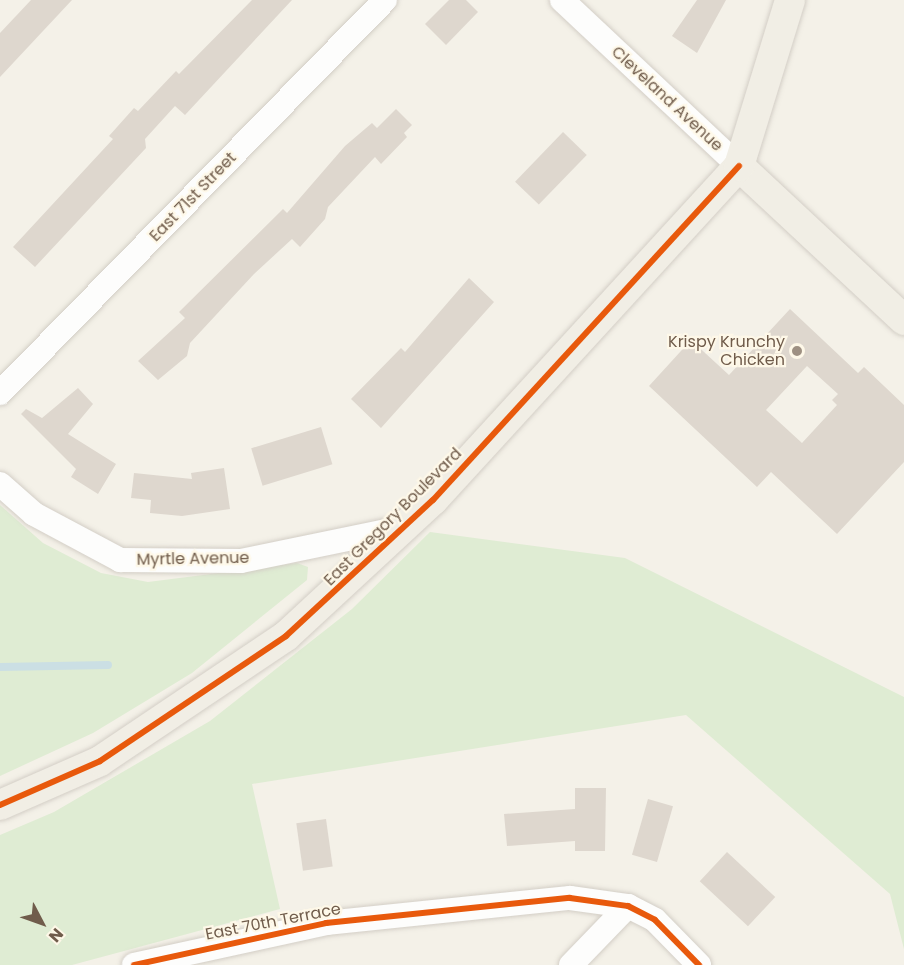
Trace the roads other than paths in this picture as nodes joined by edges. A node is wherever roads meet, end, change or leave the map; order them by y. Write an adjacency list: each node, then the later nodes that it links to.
1 (385, 0): 6 (street, East 71st Street)
2 (562, 0): 4 (street, Cleveland Avenue)
3 (790, 0): 4 (main road, East Gregory Boulevard)
4 (739, 166): 5 (main road, Cleveland Avenue); 8 (main road, East Gregory Boulevard)
5 (904, 320)
6 (0, 393)
7 (0, 484): 8 (street, Myrtle Avenue)
8 (405, 527): 9 (main road, East Gregory Boulevard)
9 (0, 805)
10 (628, 906): 11 (street, East 70th Terrace); 12 (street); 13 (street)
11 (134, 965)
12 (571, 965)
13 (699, 965)

